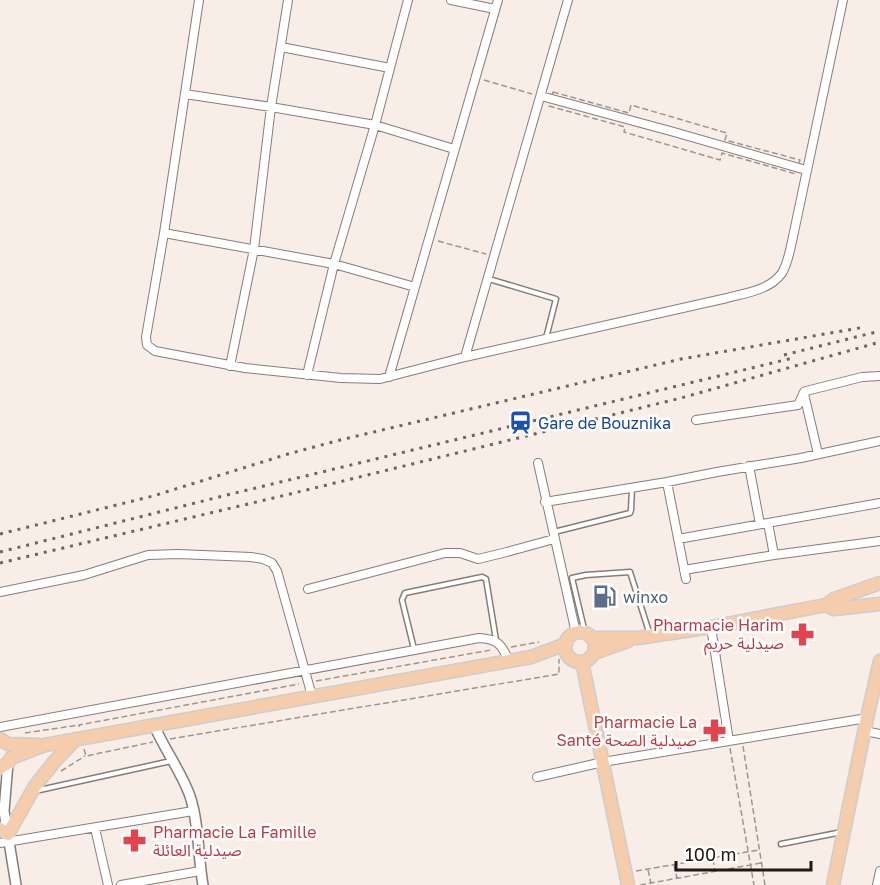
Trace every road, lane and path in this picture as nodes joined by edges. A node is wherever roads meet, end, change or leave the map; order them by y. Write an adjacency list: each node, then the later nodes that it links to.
1 (199, 0): 12 (street)
2 (288, 0): 9 (street)
3 (408, 0): 10 (street)
4 (451, 0): 8 (street)
5 (498, 0): 8 (street)
6 (568, 0): 13 (street)
7 (843, 0): 17 (street)
8 (495, 9): 11 (street)
9 (281, 46): 10 (street); 14 (street)
10 (390, 68): 15 (street)
11 (475, 78): 13 (path); 16 (street)
12 (185, 94): 14 (street); 18 (street)
13 (541, 96): 17 (street); 21 (street)
14 (271, 107): 15 (street); 20 (street)
15 (375, 126): 16 (street); 22 (street)
16 (454, 149): 19 (street)
17 (806, 170): 25 (street)
18 (164, 233): 20 (street); 27 (street)
19 (429, 238): 21 (path); 24 (street)
20 (254, 249): 22 (street); 27 (street)
21 (494, 257): 23 (street)
22 (334, 264): 24 (street); 28 (street)
23 (488, 278): 25 (lane); 26 (street)
24 (415, 287): 30 (street)
25 (546, 339): 26 (street)
26 (465, 357): 30 (street)
27 (230, 366): 28 (street)
28 (307, 375): 30 (street)
29 (880, 376): 31 (street)
30 (390, 377)
31 (804, 392): 32 (street); 34 (street)
32 (696, 420)
33 (880, 441): 34 (street)
34 (818, 454): 36 (street)
35 (538, 463): 39 (street)
36 (749, 466): 37 (street); 41 (street)
37 (667, 482): 38 (street); 43 (street)
38 (632, 488): 39 (street); 42 (lane)
39 (545, 502): 42 (street)
40 (880, 503): 41 (street)
41 (764, 524): 43 (street); 45 (street)
42 (553, 536): 47 (street); 52 (street)
43 (678, 539): 45 (street)
44 (880, 541): 45 (street)
45 (774, 555)
46 (880, 585): 49 (main road); 50 (main road)
47 (308, 589)
48 (0, 592): 63 (street)
49 (880, 602): 50 (main road)
50 (826, 605): 51 (main road)
51 (711, 627): 53 (main road); 75 (street)
52 (584, 635): 53 (main road); 53 (lane); 55 (main road); 57 (main road)
53 (644, 637): 57 (main road)
54 (496, 641): 56 (street); 56 (lane); 60 (street)
55 (566, 644): 58 (main road); 59 (main road)
56 (414, 649): 63 (street)
57 (594, 653): 61 (main road)
58 (531, 657): 59 (main road); 60 (main road)
59 (570, 658): 61 (main road)
60 (509, 661): 65 (main road)
61 (582, 662): 78 (main road)
62 (880, 662): 64 (main road)
63 (305, 671): 65 (street); 69 (street)
64 (877, 686): 66 (main road)
65 (312, 696): 68 (main road)
66 (866, 724): 71 (street); 73 (street); 86 (main road)
67 (79, 725): 70 (path)
68 (154, 725): 72 (main road); 77 (street)
69 (0, 728)
70 (20, 734)
71 (880, 734)
72 (76, 739): 76 (main road); 81 (main road)
73 (742, 739): 75 (street); 89 (path)
74 (4, 741): 76 (main road); 79 (main road)
75 (729, 741): 78 (street); 90 (path)
76 (45, 745): 79 (main road)
77 (171, 761): 81 (lane); 84 (street)
78 (603, 762): 80 (street); 100 (main road)
79 (6, 763): 83 (street)
80 (537, 777)
81 (32, 792): 87 (main road)
82 (0, 802): 83 (street)
83 (4, 811): 87 (street)
84 (194, 811): 85 (street); 96 (street)
85 (95, 828): 87 (street); 104 (street)
86 (844, 832): 88 (lane); 110 (main road)
87 (4, 837): 103 (street)
88 (781, 844)
89 (760, 850): 90 (path); 92 (path)
90 (748, 852): 91 (path); 94 (path)
91 (713, 858): 93 (path); 97 (path)
92 (762, 862): 94 (path); 109 (path)
93 (674, 864): 95 (path); 99 (path)
94 (750, 865): 97 (path); 108 (path)
95 (648, 869): 100 (path); 102 (path)
96 (200, 871): 101 (street); 106 (street)
97 (715, 871): 99 (path)
98 (880, 872): 111 (street)
99 (677, 878): 102 (path)
100 (627, 879)
101 (167, 881): 105 (street)
102 (651, 883): 107 (path)
103 (16, 885)
104 (108, 885)
105 (123, 885)
106 (203, 885)
107 (640, 885)
108 (754, 885)
109 (765, 885)
110 (832, 885)
111 (877, 885)

